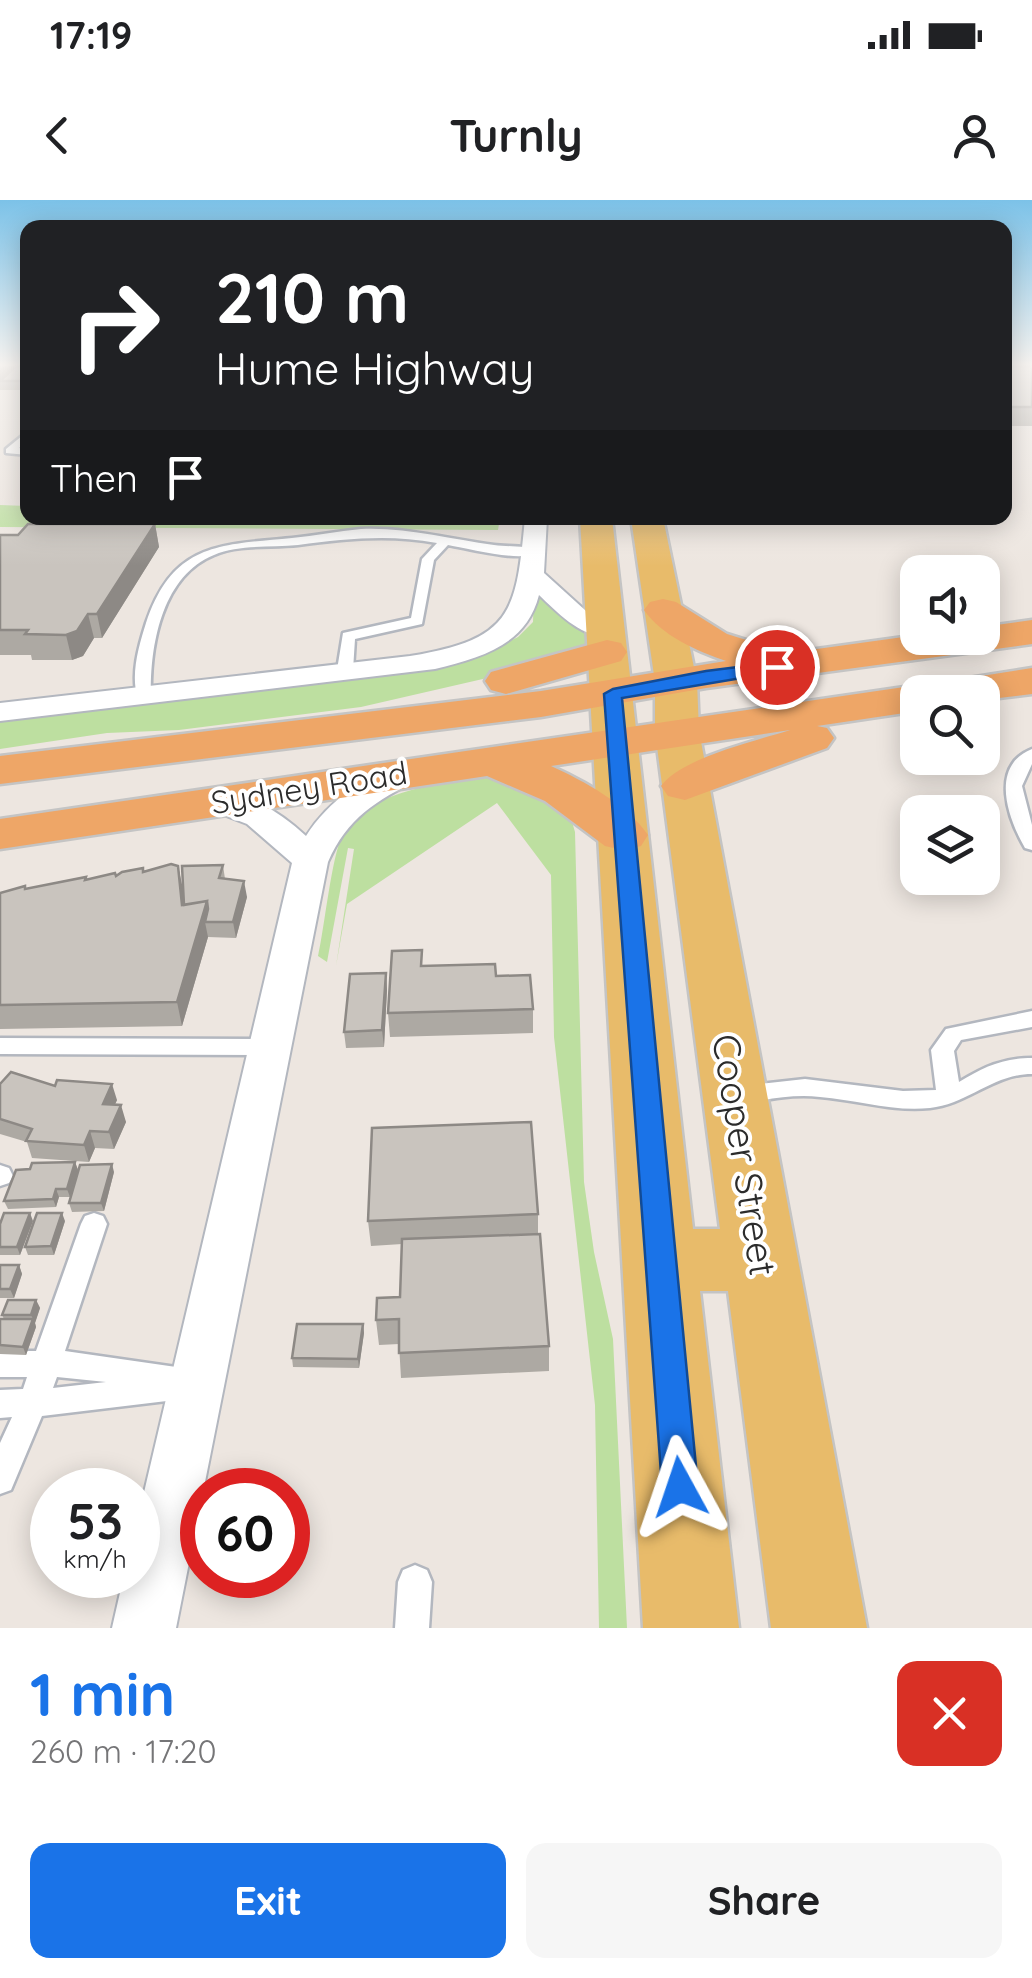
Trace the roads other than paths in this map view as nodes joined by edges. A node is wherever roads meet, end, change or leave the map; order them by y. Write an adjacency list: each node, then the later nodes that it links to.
1 (536, 525): 5 (street)
2 (597, 525): 8 (main road)
3 (647, 525): 6 (main road, Cooper Street)
4 (444, 542): 5 (lane); 10 (lane); 14 (lane)
5 (533, 564): 8 (street); 10 (street)
6 (663, 610): 9 (highway); 12 (main road, Cooper Street)
7 (1031, 632): 9 (highway)
8 (606, 640): 18 (main road); 19 (highway)
9 (812, 663): 12 (highway)
10 (345, 670): 14 (street)
11 (1032, 681): 13 (highway)
12 (676, 682): 18 (highway); 20 (main road, Cooper Street)
13 (1000, 685)
14 (143, 695): 17 (street)
15 (900, 701): 16 (highway)
16 (848, 708): 20 (highway); 25 (highway)
17 (0, 712)
18 (615, 718): 19 (highway, Sydney Road); 20 (highway); 22 (highway, Sydney Road); 28 (main road)
19 (370, 726): 23 (highway, Sydney Road)
20 (677, 731): 25 (main road, Cooper Street)
21 (1032, 754): 29 (lane)
22 (484, 762): 24 (highway, Sydney Road); 28 (highway)
23 (0, 770)
24 (408, 773): 26 (highway, Sydney Road); 30 (street)
25 (686, 786): 35 (main road, Cooper Street)
26 (220, 802): 27 (highway, Sydney Road); 30 (street)
27 (0, 834)
28 (623, 835): 38 (main road)
29 (1032, 844)
30 (310, 862): 33 (street)
31 (1032, 1019): 36 (lane)
32 (0, 1046): 33 (lane)
33 (270, 1047): 42 (street)
34 (1032, 1066): 36 (lane)
35 (735, 1096): 36 (lane); 39 (main road, Cooper Street)
36 (949, 1096)
37 (94, 1224): 41 (lane)
38 (661, 1259): 39 (main road); 50 (main road)
39 (760, 1261): 47 (main road, Cooper Street)
40 (0, 1364): 41 (lane)
41 (47, 1364): 42 (lane); 43 (lane)
42 (197, 1383): 43 (lane); 48 (street)
43 (33, 1403): 44 (lane); 45 (lane)
44 (0, 1404)
45 (0, 1479)
46 (414, 1582): 49 (lane)
47 (834, 1612)
48 (144, 1628)
49 (412, 1628)
50 (691, 1628)

